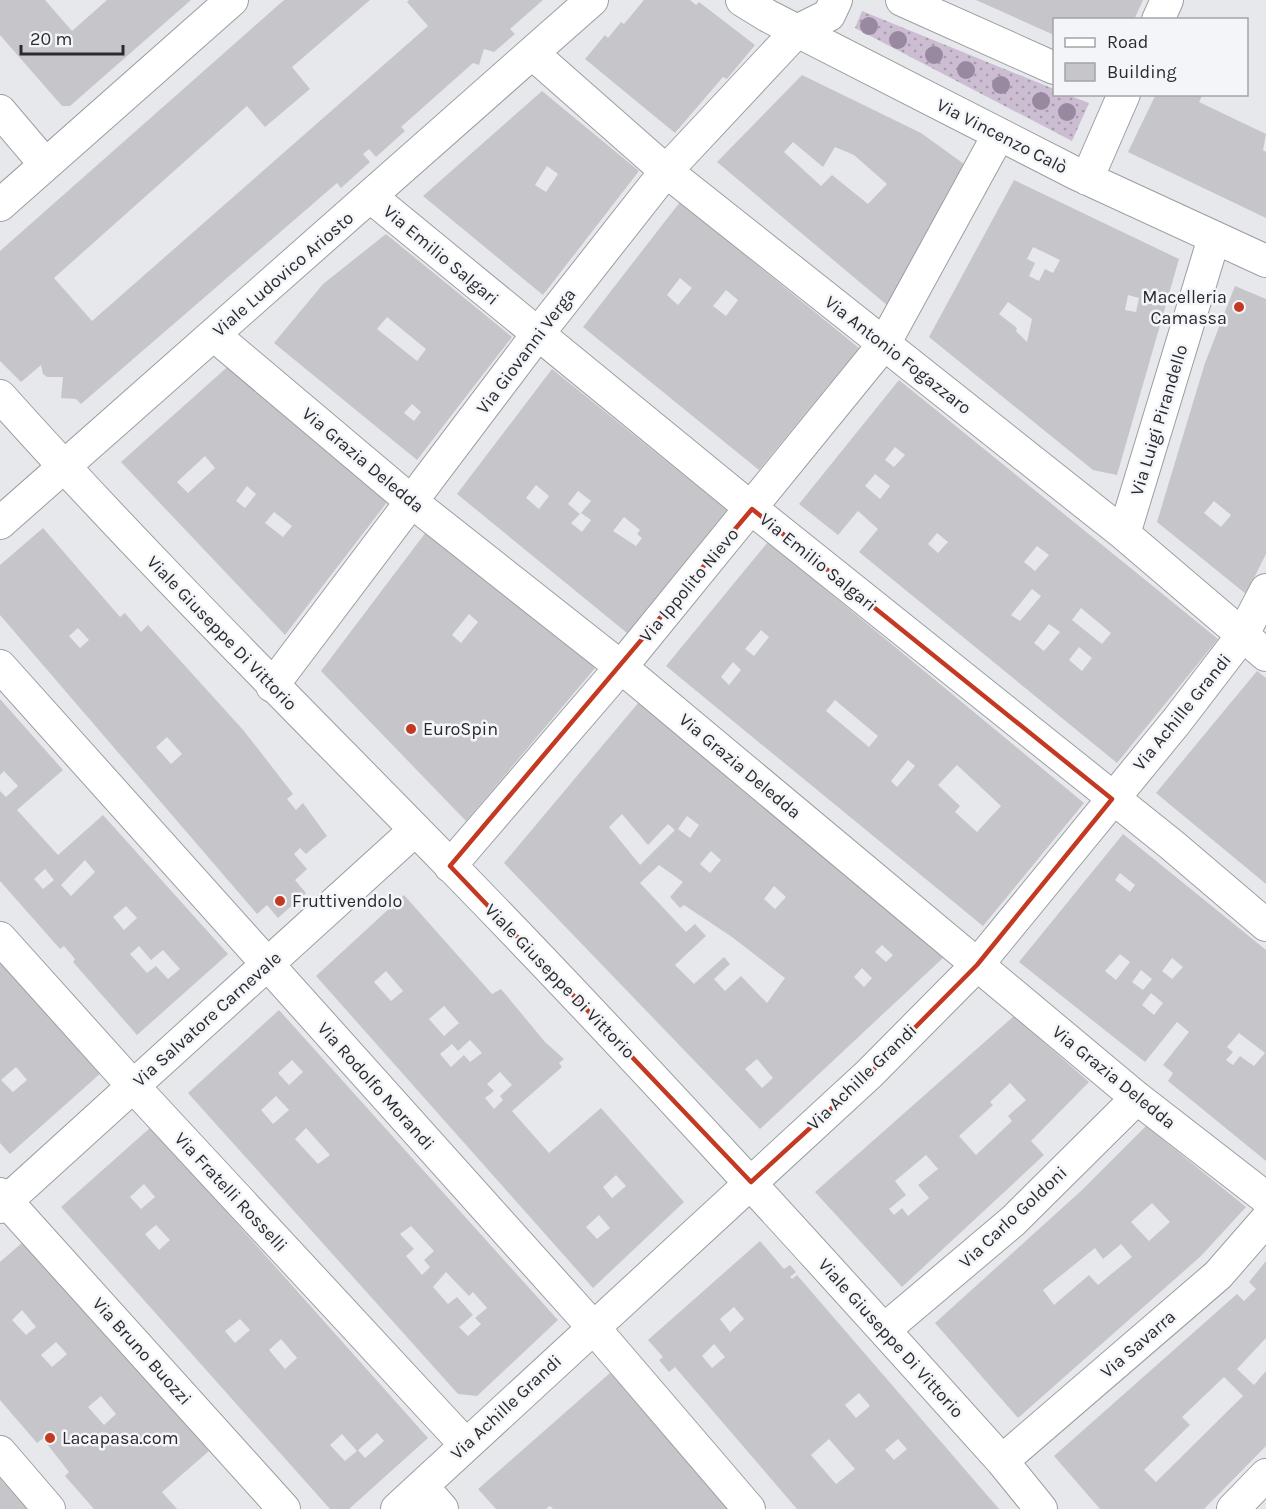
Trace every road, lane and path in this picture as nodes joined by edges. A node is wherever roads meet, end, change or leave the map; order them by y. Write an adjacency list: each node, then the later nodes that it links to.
1 (232, 0): 14 (street)
2 (592, 0): 9 (street, Viale Ludovico Ariosto)
3 (742, 0): 8 (street, Via Vincenzo Calò)
4 (836, 0): 8 (street)
5 (902, 0): 10 (street)
6 (1167, 0): 7 (street)
7 (1159, 18)
8 (797, 31): 13 (street, Via Vincenzo Calò); 15 (street, Via Giovanni Verga)
9 (532, 53): 15 (street, Via Antonio Fogazzaro); 17 (street, Viale Ludovico Ariosto)
10 (1053, 68)
11 (1120, 96): 16 (street)
12 (0, 111): 14 (street)
13 (999, 134): 16 (street, Via Vincenzo Calò); 23 (street, Via Ippolito Nievo)
14 (45, 164): 18 (street)
15 (666, 171): 22 (street, Via Giovanni Verga); 23 (street, Via Antonio Fogazzaro)
16 (1087, 179): 19 (street, Via Vincenzo Calò)
17 (371, 197): 21 (street, Viale Ludovico Ariosto); 22 (street, Via Emilio Salgari)
18 (0, 204)
19 (1214, 238): 20 (street, Via Vincenzo Calò); 29 (street, Via Luigi Pirandello)
20 (1266, 261)
21 (213, 335): 25 (street, Viale Ludovico Ariosto); 26 (street, Via Grazia Deledda)
22 (537, 335): 26 (street, Via Giovanni Verga); 27 (street, Via Emilio Salgari)
23 (884, 344): 27 (street, Via Ippolito Nievo); 29 (street, Via Antonio Fogazzaro)
24 (0, 396): 25 (street, Viale Giuseppe Di Vittorio)
25 (64, 468): 28 (street, Viale Ludovico Ariosto); 34 (street, Viale Giuseppe Di Vittorio)
26 (412, 502): 33 (street, Via Grazia Deledda); 34 (street, Via Giovanni Verga)
27 (752, 509): 33 (street, Via Ippolito Nievo); 35 (street, Via Emilio Salgari)
28 (0, 523)
29 (1124, 534): 31 (street, Via Antonio Fogazzaro)
30 (1266, 590): 31 (street, Via Achille Grandi)
31 (1254, 646): 35 (street, Via Achille Grandi)
32 (0, 666): 40 (street, Via Rodolfo Morandi)
33 (621, 667): 37 (street, Via Ippolito Nievo); 41 (street, Via Grazia Deledda)
34 (273, 686): 36 (street, Viale Giuseppe Di Vittorio)
35 (1112, 799): 38 (street, Via Emilio Salgari); 41 (street, Via Achille Grandi)
36 (414, 831): 37 (street, Viale Giuseppe Di Vittorio); 40 (street, Via Salvatore Carnevale)
37 (450, 866): 44 (street, Viale Giuseppe Di Vittorio)
38 (1266, 925)
39 (0, 938): 42 (street, Via Fratelli Rosselli)
40 (266, 965): 42 (street, Via Salvatore Carnevale); 48 (street, Via Rodolfo Morandi)
41 (977, 965): 43 (street, Via Grazia Deledda); 44 (street, Via Achille Grandi)
42 (133, 1086): 46 (street, Via Salvatore Carnevale); 50 (street, Via Fratelli Rosselli)
43 (1137, 1098): 45 (street, Via Grazia Deledda); 49 (street, Via Carlo Goldoni)
44 (751, 1182): 48 (street, Via Achille Grandi); 49 (street, Viale Giuseppe Di Vittorio)
45 (1266, 1198)
46 (2, 1201): 56 (street, Via Bruno Buozzi)
47 (1266, 1220): 52 (street, Via Savarra)
48 (593, 1327): 50 (street, Via Achille Grandi); 58 (street, Via Rodolfo Morandi)
49 (884, 1330): 52 (street, Viale Giuseppe Di Vittorio)
50 (465, 1444): 54 (street, Via Achille Grandi)
51 (0, 1452): 55 (street)
52 (1002, 1461): 59 (street, Viale Giuseppe Di Vittorio)
53 (1266, 1475): 60 (street)
54 (432, 1498): 57 (street, Via Achille Grandi)
55 (49, 1509)
56 (284, 1509)
57 (397, 1509)
58 (749, 1509)
59 (1041, 1509)
60 (1233, 1509)

